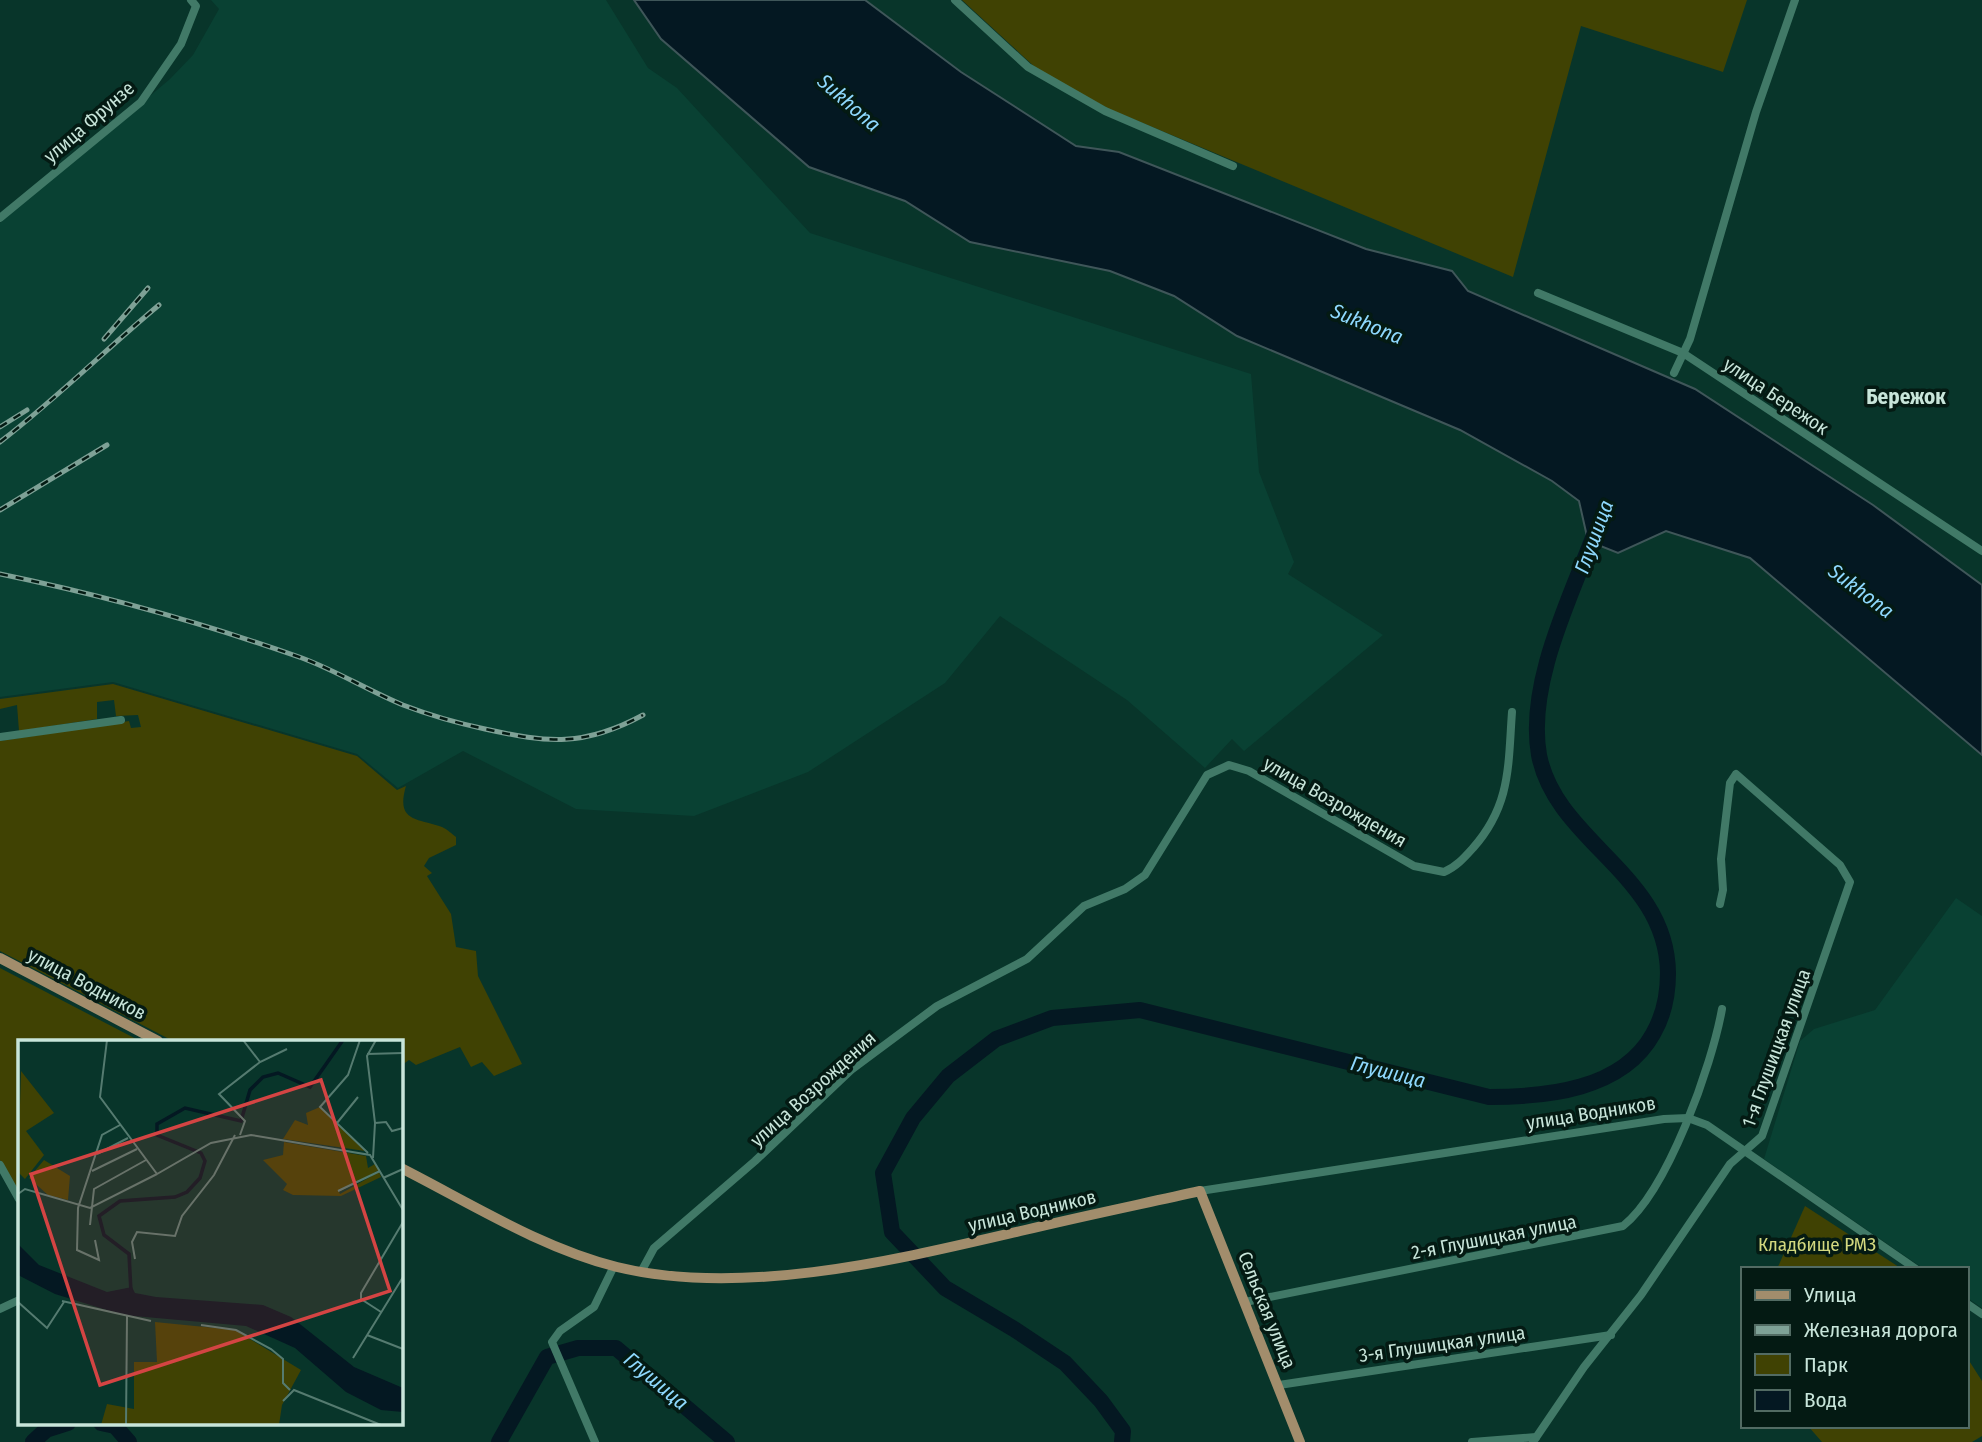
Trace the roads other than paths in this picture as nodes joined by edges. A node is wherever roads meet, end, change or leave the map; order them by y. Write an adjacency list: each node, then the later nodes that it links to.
1 (191, 0): 5 (street, улица Фрунзе)
2 (955, 0): 4 (street)
3 (1795, 0): 7 (street)
4 (1233, 166)
5 (0, 218)
6 (1538, 293): 7 (street, улица Бережок)
7 (1683, 353): 8 (street); 9 (street, улица Бережок)
8 (1674, 373)
9 (1982, 551)
10 (1512, 712): 25 (street, улица Возрождения)
11 (121, 720): 12 (street)
12 (0, 737)
13 (1720, 904): 18 (street, 1-я Глушицкая улица)
14 (0, 958): 16 (main road, улица Водников)
15 (1722, 1009): 17 (street)
16 (156, 1040)
17 (1688, 1118): 18 (street); 21 (street, улица Водников); 27 (street, 2-я Глушицкая улица)
18 (1745, 1152): 24 (street); 29 (street, 1-я Глушицкая улица)
19 (0, 1165): 22 (street)
20 (402, 1169): 23 (main road, улица Водников)
21 (1200, 1191): 25 (main road, улица Водников); 27 (main road, Сельская улица)
22 (18, 1197)
23 (614, 1266): 25 (main road, улица Водников); 32 (street)
24 (1913, 1267)
25 (641, 1272)
26 (18, 1300): 28 (street)
27 (1245, 1302): 30 (main road, Сельская улица)
28 (0, 1309)
29 (1611, 1335): 30 (street, 3-я Глушицкая улица); 31 (street, 1-я Глушицкая улица)
30 (1279, 1385): 33 (main road, Сельская улица)
31 (1534, 1439): 34 (street)
32 (595, 1442)
33 (1300, 1442)
34 (1472, 1442)

